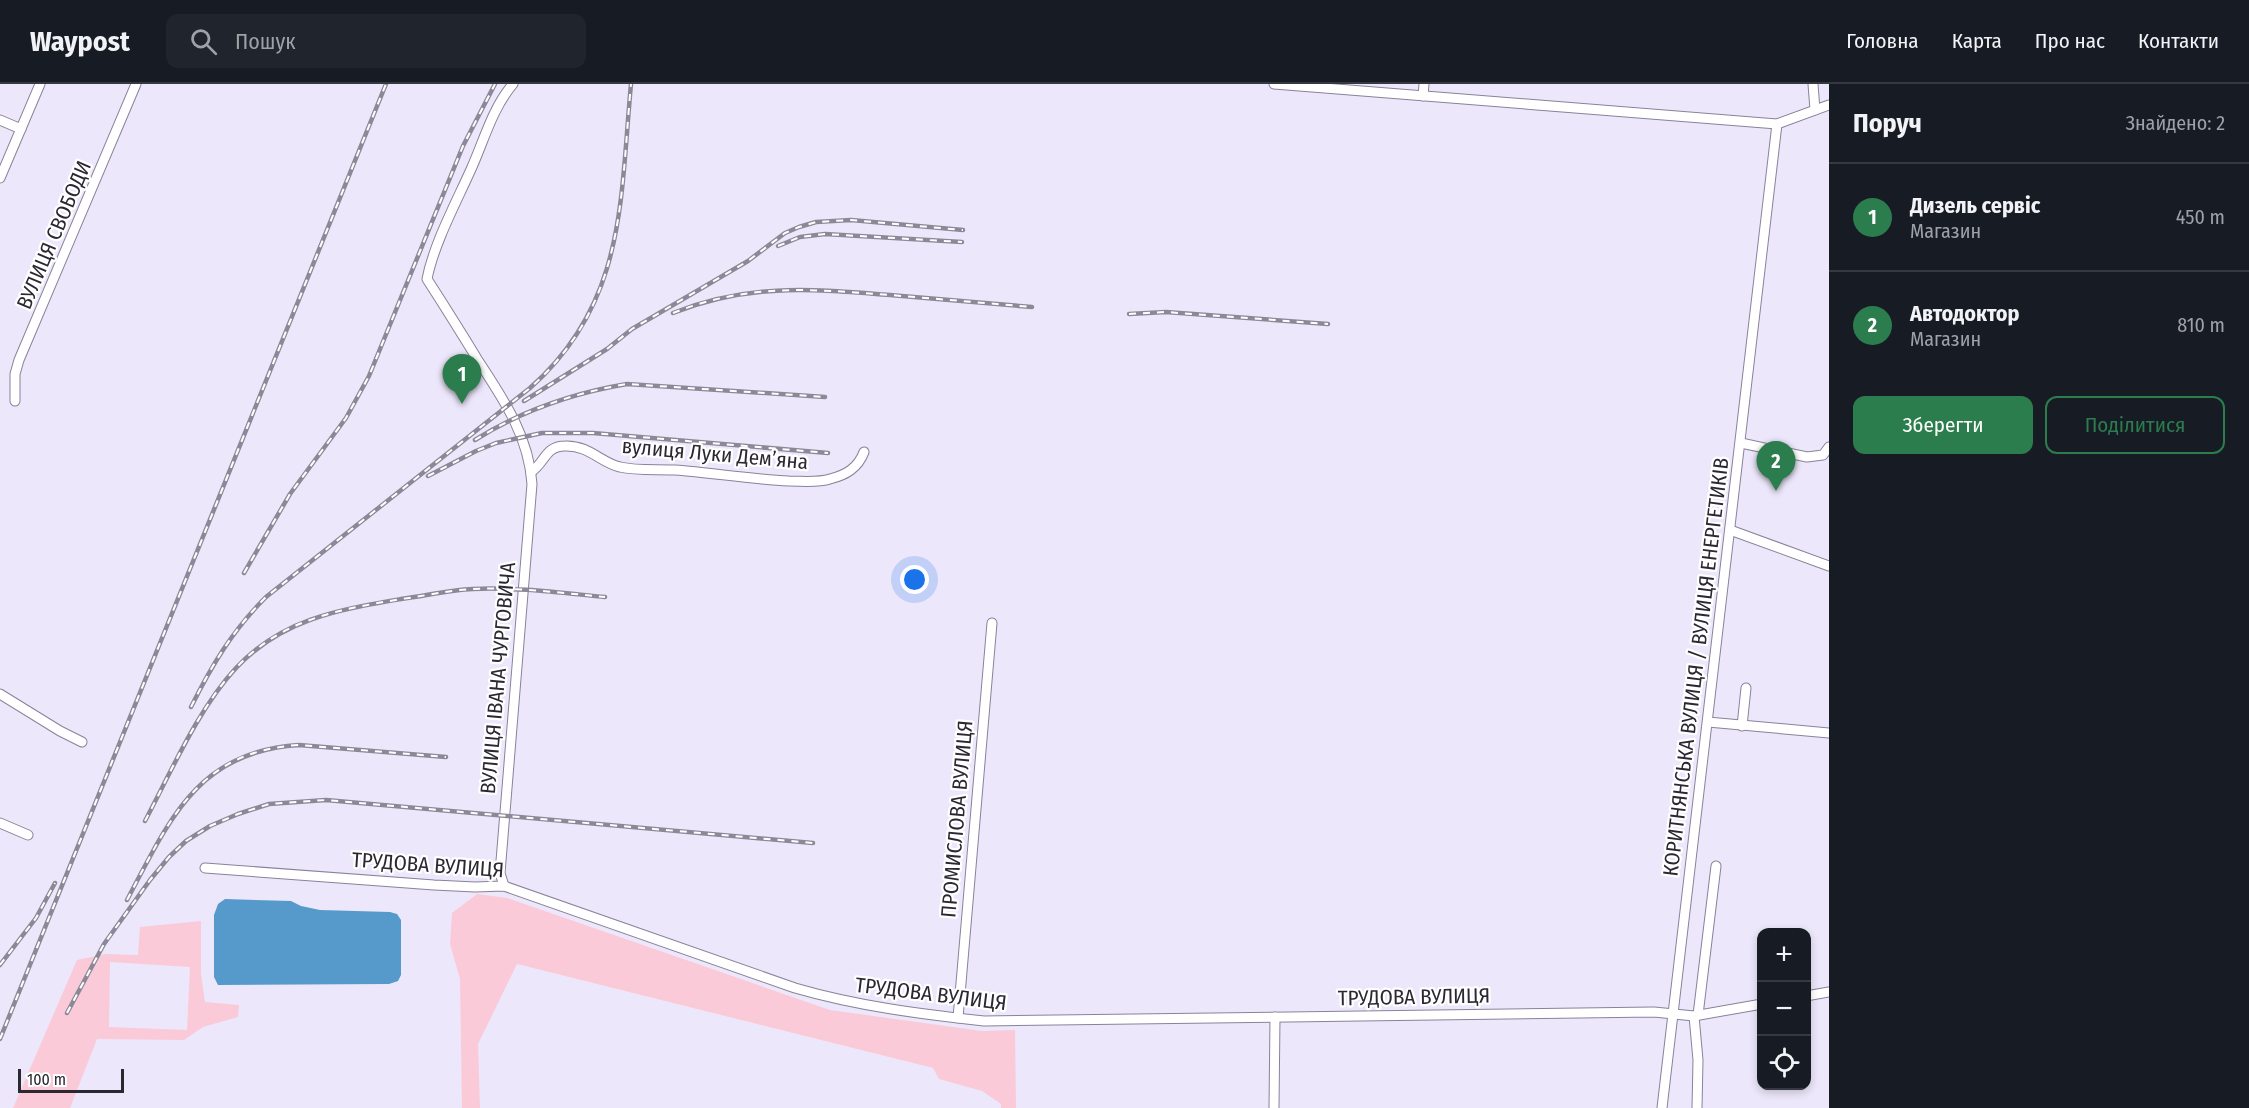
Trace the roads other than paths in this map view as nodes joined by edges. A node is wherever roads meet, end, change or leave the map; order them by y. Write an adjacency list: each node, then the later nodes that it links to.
1 (40, 84): 12 (street)
2 (136, 84): 14 (street, ВУЛИЦЯ СВОБОДИ)
3 (513, 84): 18 (street, ВУЛИЦЯ ІВАНА ЧУРГОВИЧА)
4 (1274, 84): 7 (street)
5 (1424, 84): 7 (street)
6 (1813, 84): 9 (street)
7 (1424, 96): 11 (street)
8 (1829, 105): 9 (street)
9 (1815, 110): 11 (street)
10 (0, 120): 12 (street)
11 (1777, 124): 15 (street, КОРИТНЯНСЬКА ВУЛИЦЯ / ВУЛИЦЯ ЕНЕРГЕТИКІВ)
12 (21, 129): 13 (street)
13 (0, 178)
14 (15, 401)
15 (1740, 443): 16 (street); 19 (street, КОРИТНЯНСЬКА ВУЛИЦЯ / ВУЛИЦЯ ЕНЕРГЕТИКІВ)
16 (1829, 447)
17 (864, 452): 18 (street, вулиця Луки Демʼяна)
18 (531, 472): 32 (street, ВУЛИЦЯ ІВАНА ЧУРГОВИЧА)
19 (1730, 530): 20 (street); 24 (street, КОРИТНЯНСЬКА ВУЛИЦЯ / ВУЛИЦЯ ЕНЕРГЕТИКІВ)
20 (1829, 566)
21 (992, 623): 39 (street, ПРОМИСЛОВА ВУЛИЦЯ)
22 (1746, 687): 25 (street)
23 (0, 694): 27 (street)
24 (1708, 722): 25 (street); 36 (street, КОРИТНЯНСЬКА ВУЛИЦЯ / ВУЛИЦЯ ЕНЕРГЕТИКІВ)
25 (1742, 726): 26 (street)
26 (1829, 733)
27 (82, 742)
28 (0, 823): 29 (street)
29 (28, 834)
30 (1716, 866): 37 (street)
31 (205, 868): 32 (street, ТРУДОВА ВУЛИЦЯ)
32 (504, 886): 39 (street, ТРУДОВА ВУЛИЦЯ)
33 (1829, 992): 34 (street)
34 (1811, 995)
35 (1757, 1005): 37 (street, ТРУДОВА ВУЛИЦЯ)
36 (1673, 1014): 37 (street, ТРУДОВА ВУЛИЦЯ); 38 (street, ТРУДОВА ВУЛИЦЯ); 41 (street, КОРИТНЯНСЬКА ВУЛИЦЯ / ВУЛИЦЯ ЕНЕРГЕТИКІВ)
37 (1696, 1015): 42 (street)
38 (1275, 1017): 39 (street, ТРУДОВА ВУЛИЦЯ); 40 (street)
39 (958, 1018)
40 (1274, 1108)
41 (1662, 1108)
42 (1697, 1108)

